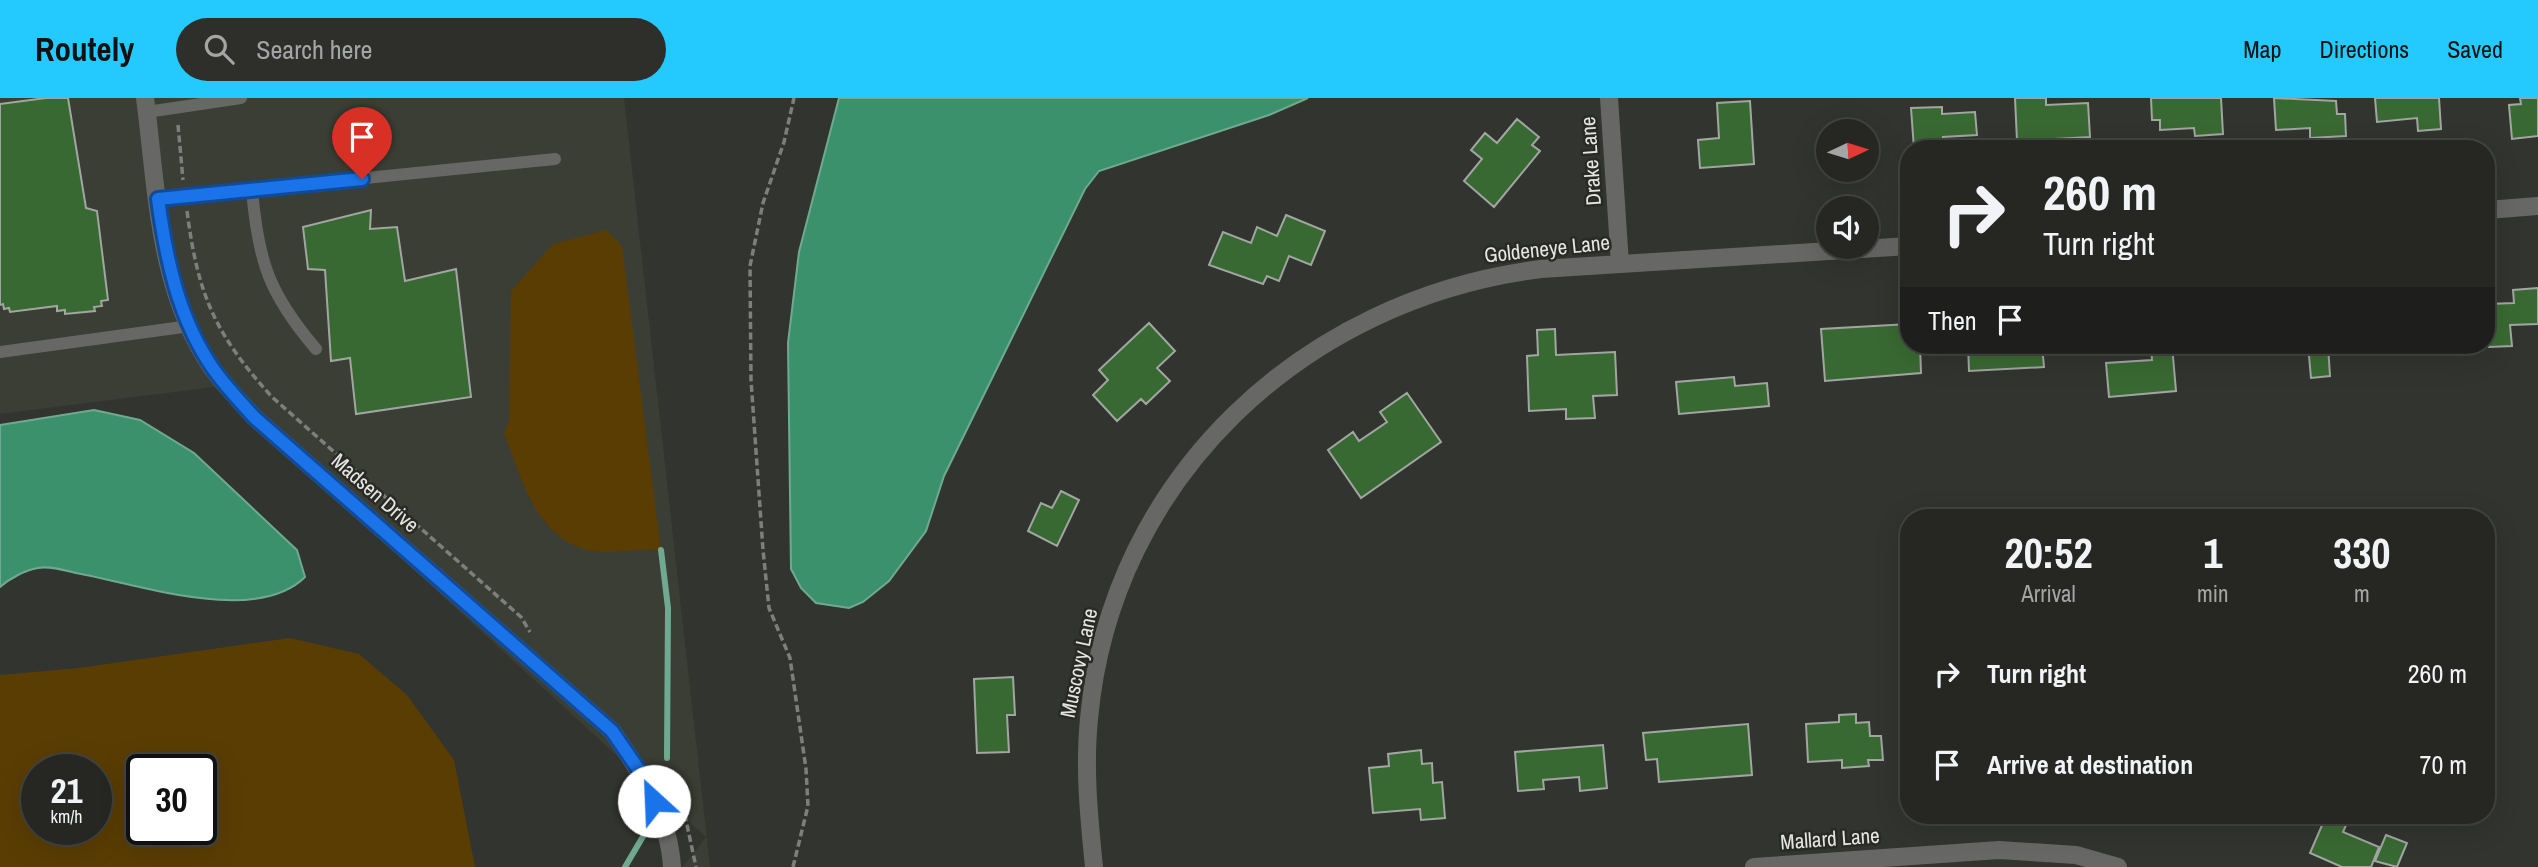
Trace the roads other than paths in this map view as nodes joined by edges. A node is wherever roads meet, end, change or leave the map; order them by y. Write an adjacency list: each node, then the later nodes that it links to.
1 (241, 98): 3 (lane)
2 (1609, 98): 10 (street, Drake Lane)
3 (146, 105): 6 (street, Madsen Drive)
4 (555, 159): 5 (lane)
5 (252, 190): 6 (lane); 12 (lane)
6 (158, 199): 11 (street, Madsen Drive)
7 (2538, 206): 8 (street)
8 (2495, 209)
9 (1900, 247): 10 (street, Goldeneye Lane)
10 (1620, 264): 14 (street, Goldeneye Lane)
11 (190, 326): 13 (lane); 15 (street, Madsen Drive)
12 (316, 349)
13 (0, 352)
14 (1229, 418): 16 (street, Muscovy Lane)
15 (672, 867)
16 (1094, 867)
17 (1754, 867): 18 (street, Mallard Lane)
18 (2118, 867)

